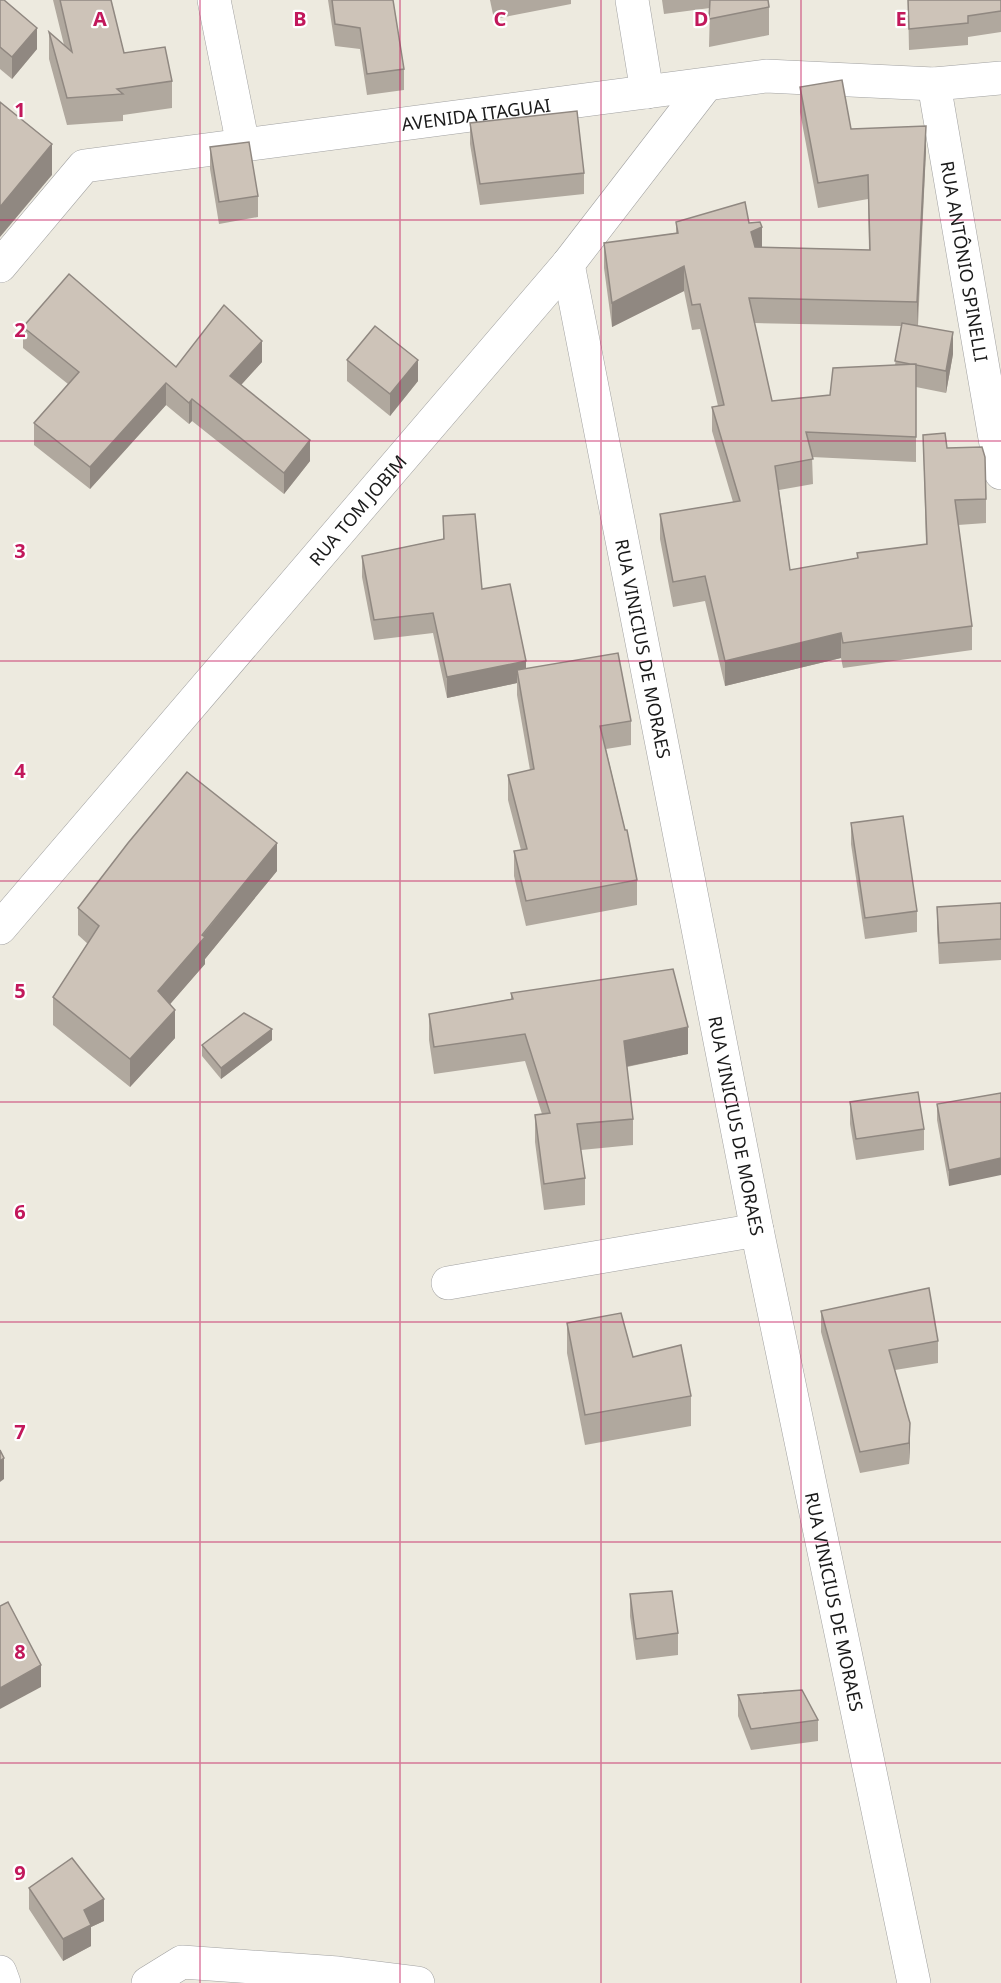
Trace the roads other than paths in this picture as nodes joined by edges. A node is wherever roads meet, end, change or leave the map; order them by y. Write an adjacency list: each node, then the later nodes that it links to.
1 (214, 0): 7 (street)
2 (632, 0): 6 (street)
3 (1001, 78): 4 (street, AVENIDA ITAGUAI)
4 (934, 84): 5 (street, AVENIDA ITAGUAI); 10 (street, RUA ANTÔNIO SPINELLI)
5 (706, 85): 6 (street, AVENIDA ITAGUAI); 8 (street, RUA TOM JOBIM)
6 (647, 92): 7 (street, AVENIDA ITAGUAI)
7 (243, 145): 9 (street, AVENIDA ITAGUAI)
8 (568, 264): 11 (street, RUA TOM JOBIM); 12 (street, RUA VINICIUS DE MORAES)
9 (0, 266)
10 (1001, 473)
11 (5, 912)
12 (757, 1230): 13 (street); 18 (street, RUA VINICIUS DE MORAES)
13 (448, 1283)
14 (0, 1972): 15 (street)
15 (4, 1983)
16 (148, 1983): 17 (street)
17 (418, 1983)
18 (914, 1983)

